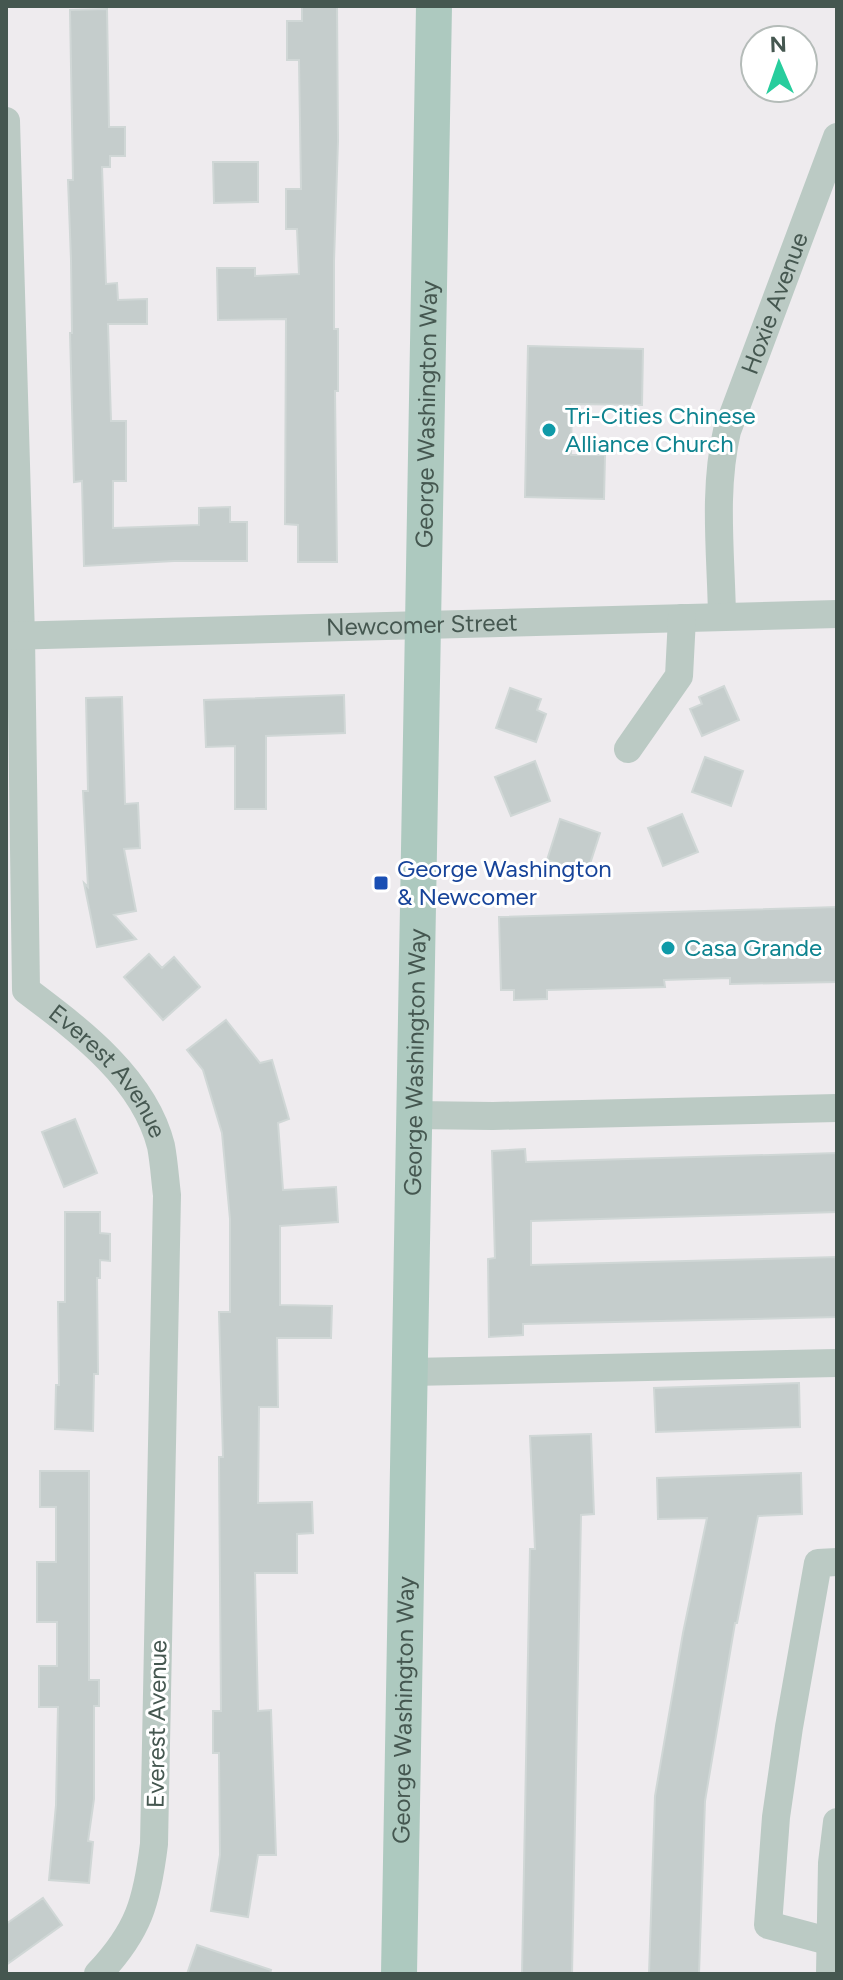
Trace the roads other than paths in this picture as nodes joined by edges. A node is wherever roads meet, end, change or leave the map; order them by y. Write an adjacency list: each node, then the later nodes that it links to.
1 (434, 6): 8 (main road, George Washington Way)
2 (6, 121): 4 (street, Everest Avenue)
3 (837, 137): 6 (street, Hoxie Avenue)
4 (7, 244): 9 (street, Everest Avenue)
5 (837, 614): 6 (street, Newcomer Street)
6 (722, 616): 7 (street, Newcomer Street)
7 (682, 618): 8 (street, Newcomer Street); 10 (street)
8 (423, 626): 9 (street, Newcomer Street); 13 (main road, George Washington Way)
9 (13, 636): 11 (street, Everest Avenue)
10 (628, 749)
11 (16, 992): 19 (street, Everest Avenue)
12 (837, 1108): 13 (street)
13 (414, 1115): 15 (main road, George Washington Way)
14 (837, 1363): 15 (street)
15 (410, 1372): 20 (main road, George Washington Way)
16 (837, 1562): 18 (street)
17 (837, 1822): 18 (street)
18 (828, 1941): 21 (street)
19 (98, 1974)
20 (399, 1974)
21 (830, 1974)

